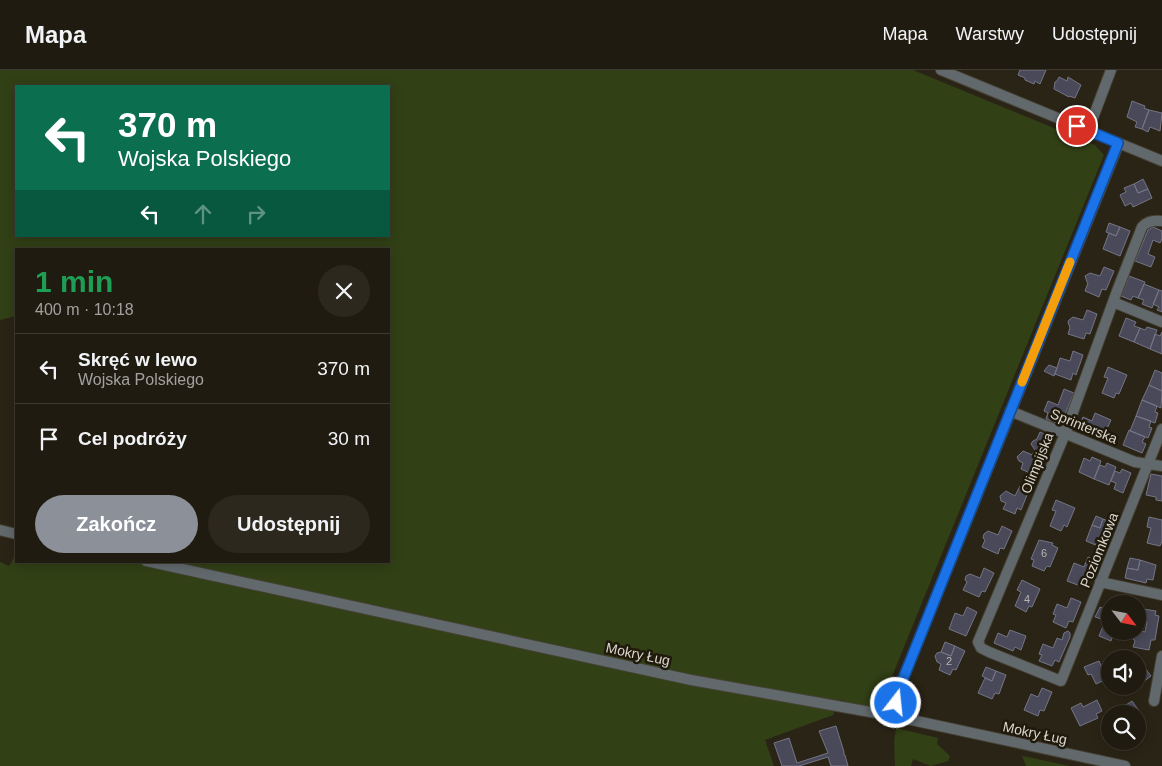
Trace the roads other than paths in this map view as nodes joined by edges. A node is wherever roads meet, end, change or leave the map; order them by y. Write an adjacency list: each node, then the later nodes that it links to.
1 (941, 70): 3 (street)
2 (1111, 70): 3 (street)
3 (1088, 131): 4 (street)
4 (1118, 143): 5 (street); 9 (street)
5 (1162, 161)
6 (1162, 221): 7 (street, Olimpijska)
7 (1112, 302): 8 (street); 11 (street, Olimpijska)
8 (1162, 322)
9 (1010, 411): 11 (street, Sprinterska); 22 (street)
10 (1162, 430): 12 (street, Poziomkowa)
11 (1064, 434): 12 (street, Sprinterska); 20 (street, Olimpijska)
12 (1148, 464): 13 (street, Sprinterska); 17 (street, Poziomkowa)
13 (1162, 466)
14 (0, 530): 15 (street)
15 (15, 534)
16 (155, 563): 22 (street, Mokry Ług)
17 (1100, 582): 18 (street); 20 (street, Poziomkowa)
18 (1162, 595)
19 (1162, 656): 21 (street)
20 (1061, 681)
21 (1154, 701)
22 (893, 716): 23 (street, Mokry Ług)
23 (1125, 766)

